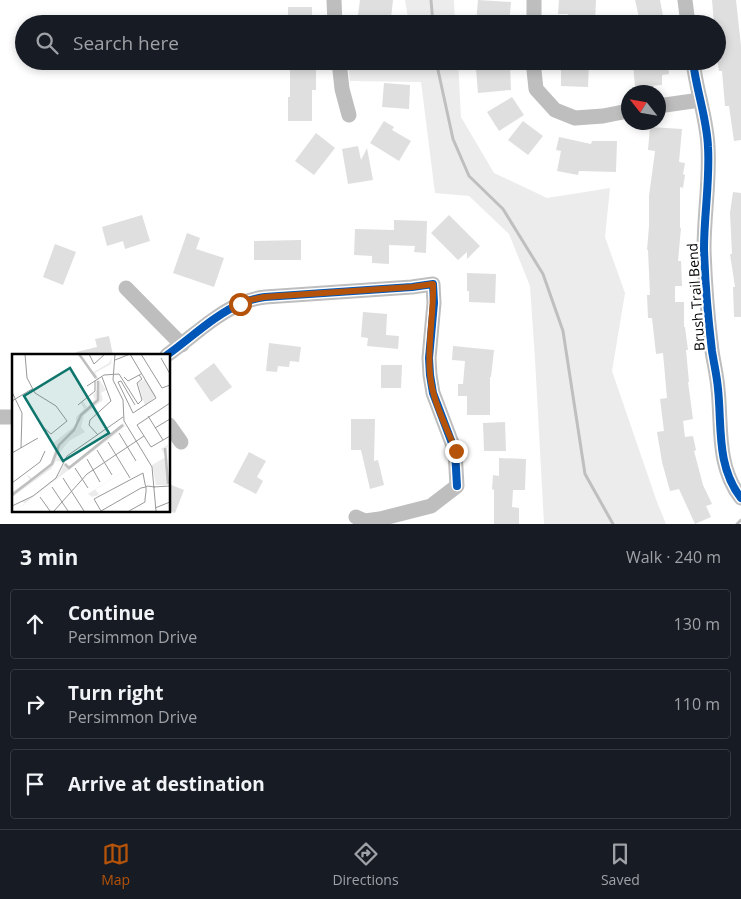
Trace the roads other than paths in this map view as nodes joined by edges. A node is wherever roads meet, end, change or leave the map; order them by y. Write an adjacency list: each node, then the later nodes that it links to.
1 (334, 0): 4 (street)
2 (534, 0): 5 (street)
3 (685, 0): 6 (street)
4 (335, 15)
5 (534, 15)
6 (687, 15)
7 (340, 70): 13 (street)
8 (534, 70): 12 (street)
9 (694, 70): 10 (street, Brush Trail Bend)
10 (700, 100): 11 (street); 19 (street, Brush Trail Bend)
11 (666, 105)
12 (621, 112)
13 (349, 115)
14 (126, 288): 15 (street)
15 (182, 345): 16 (street); 20 (street)
16 (168, 354)
17 (170, 426): 18 (street)
18 (181, 442)
19 (741, 498)
20 (356, 517)

